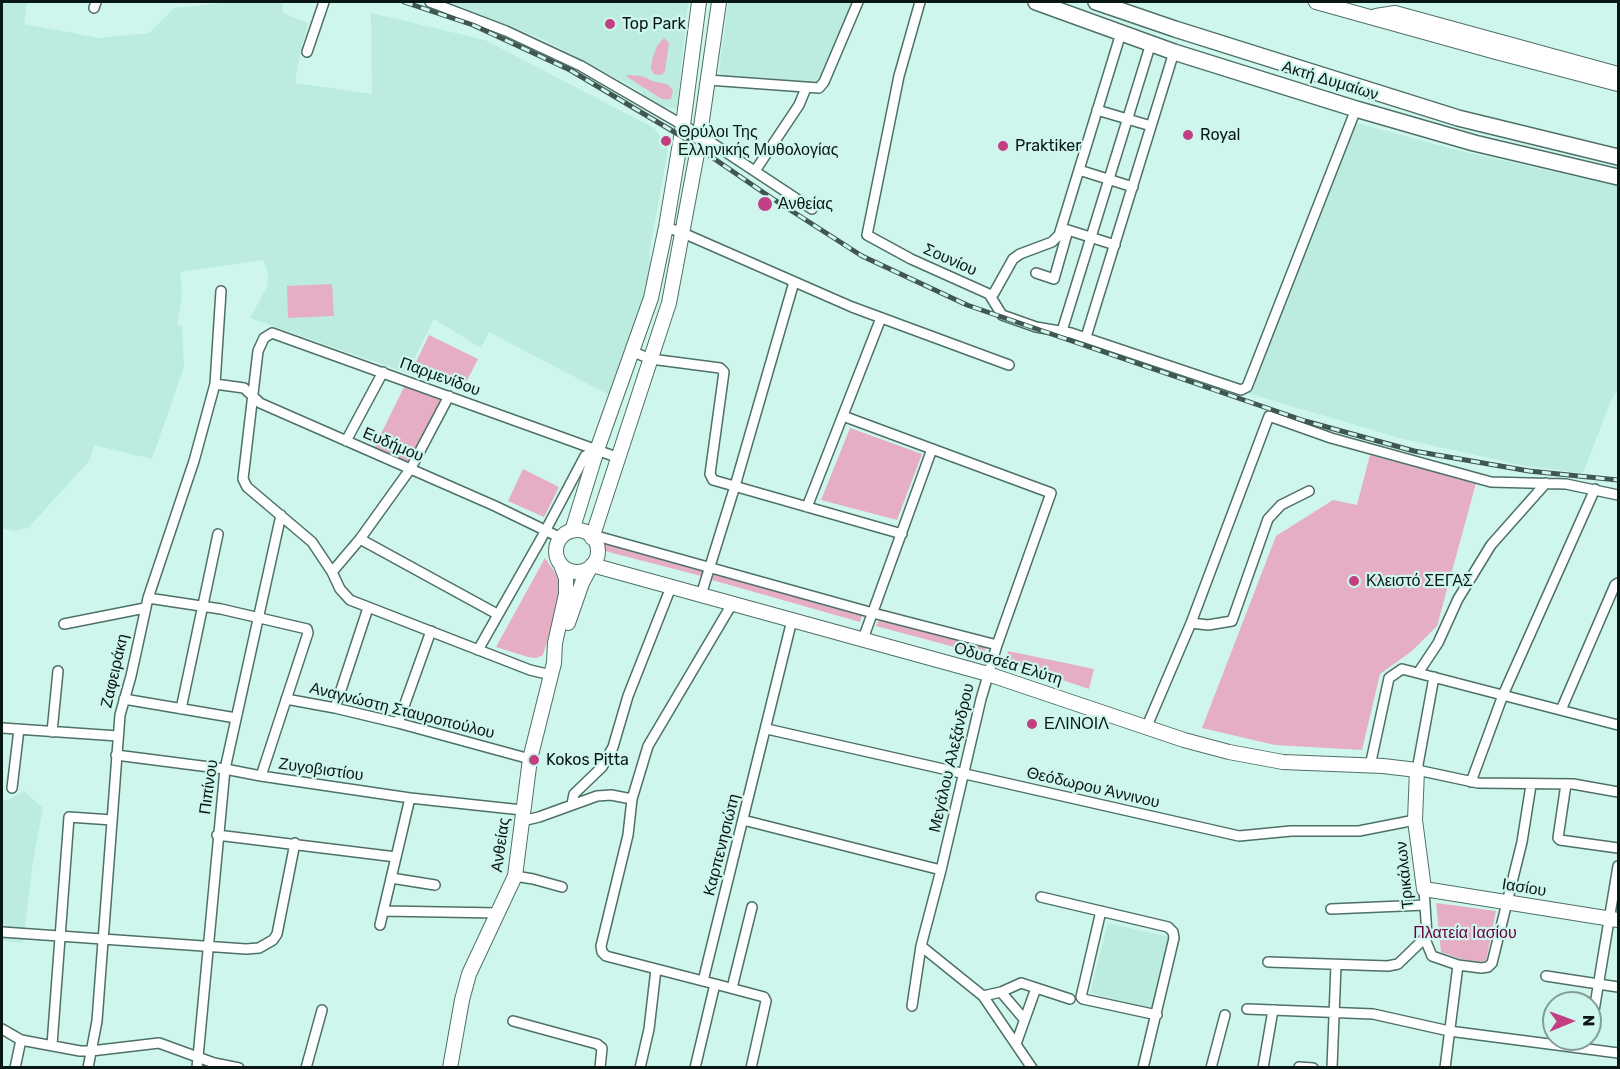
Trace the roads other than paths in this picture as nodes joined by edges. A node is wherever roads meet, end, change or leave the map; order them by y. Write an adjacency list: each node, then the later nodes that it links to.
1 (324, 2): 15 (street)
2 (430, 2): 24 (street)
3 (699, 2): 11 (main road)
4 (719, 2): 12 (main road)
5 (858, 2): 20 (street)
6 (920, 2): 42 (street, Σουνίου)
7 (1036, 2): 13 (main road, Ακτή Δυμαίων)
8 (1096, 2): 27 (main road, Ακτή Δυμαίων)
9 (1316, 2): 10 (main road)
10 (1371, 17): 17 (main road); 19 (main road)
11 (695, 25): 12 (main road); 24 (main road)
12 (716, 28): 18 (main road)
13 (1121, 33): 14 (main road, Ακτή Δυμαίων); 22 (street)
14 (1151, 43): 16 (main road, Ακτή Δυμαίων); 23 (street)
15 (307, 52)
16 (1174, 52): 21 (main road, Ακτή Δυμαίων); 25 (street)
17 (1618, 74)
18 (708, 80): 20 (street); 26 (main road)
19 (1618, 84)
20 (806, 88): 29 (street)
21 (1356, 109): 30 (main road, Ακτή Δυμαίων); 45 (street, Σουνίου)
22 (1097, 110): 23 (street); 28 (street)
23 (1128, 119): 25 (street); 31 (street)
24 (682, 125): 26 (street); 34 (main road)
25 (1151, 126): 32 (street)
26 (700, 135): 29 (street); 36 (main road)
27 (1618, 157)
28 (1079, 170): 31 (street); 35 (street)
29 (755, 171): 33 (street)
30 (1618, 177)
31 (1109, 179): 32 (street); 37 (street)
32 (1133, 187): 38 (street)
33 (812, 209)
34 (666, 227): 36 (street); 46 (main road)
35 (1064, 231): 37 (street); 39 (street); 42 (street)
36 (683, 233): 40 (street); 47 (main road)
37 (1091, 237): 38 (street); 44 (street)
38 (1115, 245): 45 (street)
39 (1036, 273)
40 (794, 282): 43 (street); 60 (street)
41 (221, 291): 50 (street, Ζαφειράκη)
42 (991, 296): 44 (street, Σουνίου)
43 (881, 318): 48 (street); 53 (street)
44 (1062, 331): 45 (street, Σουνίου)
45 (1086, 337)
46 (633, 352): 47 (street); 56 (main road)
47 (651, 359): 57 (main road); 60 (street)
48 (1009, 365)
49 (383, 372): 51 (street, Παρμενίδου); 52 (street, Παρμενίδου); 54 (street)
50 (214, 384): 51 (street, Ευδήμου); 79 (street, Ζαφειράκη)
51 (252, 395): 54 (street, Ευδήμου); 65 (street)
52 (449, 396): 56 (street, Παρμενίδου); 58 (street)
53 (843, 416): 55 (street, Μεγάλου Αλεξάνδρου); 64 (street)
54 (346, 441): 58 (street, Ευδήμου)
55 (932, 449): 68 (street); 92 (street, Μεγάλου Αλεξάνδρου)
56 (597, 450): 57 (street, Παρμενίδου); 66 (street); 69 (main road)
57 (619, 458): 70 (main road)
58 (411, 468): 66 (street, Ευδήμου); 71 (street)
59 (1545, 483): 61 (street); 88 (street); 96 (street)
60 (735, 486): 64 (street); 74 (street)
61 (1595, 489): 63 (street); 100 (street)
62 (1309, 491): 88 (street)
63 (1618, 495)
64 (807, 507): 68 (street)
65 (281, 515): 75 (street); 86 (street, Πιπίνου)
66 (546, 530): 69 (street, Ευδήμου); 85 (street)
67 (218, 534): 81 (street)
68 (902, 534): 84 (street)
69 (566, 535): 70 (main road); 72 (main road)
70 (593, 536): 73 (main road); 74 (street)
71 (360, 539): 75 (street); 85 (street)
72 (561, 565): 73 (main road); 94 (main road, Ανθείας)
73 (591, 566): 77 (main road, Οδυσσέα Ελύτη); 94 (main road, Ανθείας)
74 (710, 566): 78 (street); 84 (street)
75 (332, 572): 83 (street)
76 (1617, 584): 105 (street)
77 (671, 587): 78 (main road, Οδυσσέα Ελύτη); 129 (street)
78 (701, 595): 80 (main road, Οδυσσέα Ελύτη)
79 (148, 597): 81 (street, Αναγνώστη Σταυροπούλου); 82 (street, Ζαφειράκη)
80 (732, 604): 87 (main road, Οδυσσέα Ελύτη); 128 (street)
81 (203, 606): 86 (street, Αναγνώστη Σταυροπούλου); 104 (street)
82 (145, 608): 89 (street); 101 (street, Ζαφειράκη)
83 (368, 608): 90 (street); 103 (street)
84 (873, 613): 91 (street); 92 (street)
85 (497, 614): 93 (street)
86 (258, 616): 102 (street, Αναγνώστη Σταυροπούλου); 106 (street, Πιπίνου)
87 (792, 620): 91 (main road, Οδυσσέα Ελύτη); 112 (street, Καρπενησιώτη)
88 (1191, 623): 109 (street)
89 (64, 624)
90 (431, 632): 93 (street); 107 (street)
91 (863, 639): 97 (main road, Οδυσσέα Ελύτη)
92 (997, 645): 97 (street, Μεγάλου Αλεξάνδρου)
93 (478, 650): 98 (street)
94 (555, 656): 98 (main road, Ανθείας)
95 (58, 671): 113 (street)
96 (1418, 673): 99 (street); 117 (street)
97 (988, 674): 109 (main road, Οδυσσέα Ελύτη); 120 (street, Μεγάλου Αλεξάνδρου)
98 (551, 675): 116 (main road, Ανθείας)
99 (1434, 677): 100 (street); 119 (street, Τρικάλων)
100 (1503, 695): 105 (street); 122 (street)
101 (124, 699): 104 (street); 114 (street, Ζαφειράκη)
102 (286, 699): 103 (street, Αναγνώστη Σταυροπούλου); 121 (street)
103 (335, 708): 107 (street, Αναγνώστη Σταυροπούλου)
104 (181, 709): 106 (street)
105 (1561, 710): 108 (street)
106 (236, 718): 118 (street, Πιπίνου)
107 (398, 723): 116 (street, Αναγνώστη Σταυροπούλου)
108 (1618, 725)
109 (1147, 726): 117 (main road, Οδυσσέα Ελύτη)
110 (2, 728): 111 (street)
111 (19, 729): 113 (street); 125 (street)
112 (767, 729): 120 (street, Θεόδωρου Άννινου); 132 (street, Καρπενησιώτη)
113 (52, 732): 114 (street)
114 (118, 736): 115 (street, Ζαφειράκη)
115 (116, 755): 118 (street, Ζυγοβιστίου); 131 (street, Ζαφειράκη)
116 (530, 759): 130 (main road, Ανθείας)
117 (1370, 766): 119 (main road, Οδυσσέα Ελύτη)
118 (225, 769): 121 (street, Ζυγοβιστίου); 134 (street, Πιπίνου)
119 (1417, 770): 122 (street); 133 (main road, Τρικάλων)
120 (964, 774): 133 (street, Θεόδωρου Άννινου); 139 (street, Μεγάλου Αλεξάνδρου)
121 (261, 776): 127 (street, Ζυγοβιστίου)
122 (1471, 782): 124 (street)
123 (1566, 784): 124 (street); 126 (street); 136 (street)
124 (1531, 785): 146 (street)
125 (12, 788)
126 (1618, 792)
127 (410, 798): 130 (street, Ζυγοβιστίου); 137 (street)
128 (632, 799): 129 (street); 164 (street)
129 (572, 804): 130 (street)
130 (522, 815): 140 (main road, Ανθείας)
131 (112, 819): 156 (street); 158 (street, Ζαφειράκη)
132 (743, 820): 139 (street); 166 (street, Καρπενησιώτη)
133 (1415, 820): 144 (main road, Τρικάλων)
134 (217, 835): 135 (street); 159 (street, Πιπίνου)
135 (296, 843): 137 (street); 159 (street)
136 (1618, 848)
137 (396, 857): 141 (street)
138 (1618, 866): 153 (street)
139 (941, 870): 160 (street, Μεγάλου Αλεξάνδρου)
140 (515, 876): 143 (street); 152 (main road, Ανθείας)
141 (391, 878): 142 (street); 150 (street)
142 (435, 885)
143 (562, 887)
144 (1424, 889): 146 (main road, Ιασίου); 147 (street, Τρικάλων)
145 (1041, 897): 151 (street)
146 (1507, 903): 153 (main road, Ιασίου); 162 (street)
147 (1425, 906): 149 (street); 157 (street, Τρικάλων)
148 (752, 907): 170 (street)
149 (1331, 909)
150 (383, 911): 152 (street); 154 (street)
151 (1101, 911): 181 (street); 181 (street)
152 (498, 913): 200 (main road, Ανθείας)
153 (1614, 919): 168 (street)
154 (380, 925)
155 (2, 932): 156 (street)
156 (60, 937): 158 (street); 190 (street)
157 (1425, 939): 162 (street); 163 (street)
158 (103, 940): 159 (street); 191 (street, Ζαφειράκη)
159 (208, 946): 194 (street, Πιπίνου)
160 (921, 946): 174 (street); 176 (street, Μεγάλου Αλεξάνδρου)
161 (1268, 962): 163 (street)
162 (1458, 964): 186 (street)
163 (1336, 965): 180 (street)
164 (656, 969): 166 (street); 202 (street)
165 (1546, 976): 168 (street)
166 (703, 981): 167 (street)
167 (715, 984): 170 (street); 203 (street)
168 (1598, 984): 169 (street); 172 (street)
169 (1618, 987)
170 (732, 988): 204 (street)
171 (1036, 988): 173 (street); 175 (street); 183 (street)
172 (1597, 991)
173 (1001, 992): 174 (street); 183 (street)
174 (983, 996): 188 (street)
175 (1070, 999)
176 (912, 1006)
177 (1247, 1009): 179 (street)
178 (322, 1010): 199 (street)
179 (1273, 1010): 180 (street); 208 (street)
180 (1335, 1011): 186 (street); 210 (street)
181 (1157, 1015): 206 (street)
182 (1225, 1015): 207 (street)
183 (1024, 1019): 188 (street)
184 (513, 1021): 201 (street)
185 (2, 1029): 187 (street)
186 (1449, 1031): 189 (street); 211 (street)
187 (21, 1040): 190 (street); 196 (street)
188 (1016, 1044): 205 (street)
189 (1542, 1044)
190 (52, 1046): 191 (street)
191 (91, 1051): 194 (street); 197 (street, Ζαφειράκη)
192 (1598, 1051): 193 (street)
193 (1618, 1053)
194 (197, 1063): 198 (street)
195 (1299, 1067): 209 (street)
196 (15, 1068)
197 (88, 1068)
198 (239, 1068)
199 (306, 1068)
200 (450, 1068)
201 (600, 1068)
202 (640, 1068)
203 (694, 1068)
204 (751, 1068)
205 (1032, 1068)
206 (1143, 1068)
207 (1212, 1068)
208 (1263, 1068)
209 (1312, 1068)
210 (1332, 1068)
211 (1445, 1068)

